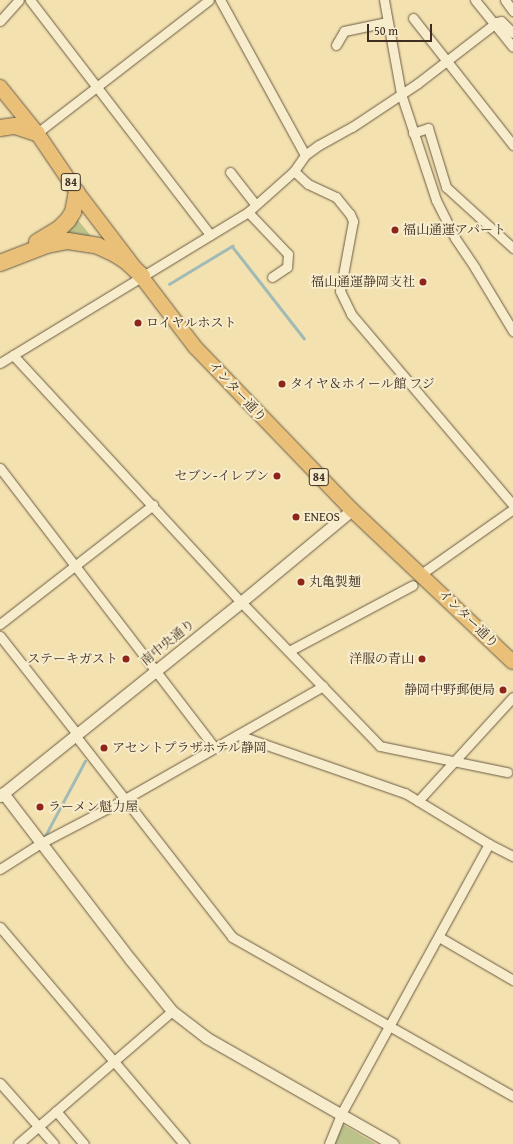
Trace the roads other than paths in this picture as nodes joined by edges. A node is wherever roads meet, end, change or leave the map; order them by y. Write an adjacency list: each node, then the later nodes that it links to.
1 (19, 0): 10 (street)
2 (30, 0): 18 (street)
3 (209, 0): 18 (street)
4 (220, 0): 24 (street)
5 (384, 0): 11 (street)
6 (475, 0): 12 (street)
7 (504, 0): 8 (street)
8 (513, 11)
9 (413, 18): 16 (street)
10 (0, 21)
11 (387, 22): 14 (street); 19 (street)
12 (495, 24): 13 (street); 15 (street); 16 (street)
13 (513, 33)
14 (336, 45)
15 (513, 47)
16 (446, 62): 19 (street); 23 (street)
17 (0, 87): 21 (main road, インター通り / 84)
18 (96, 87): 21 (street); 30 (street)
19 (401, 94): 22 (street); 24 (street)
20 (0, 128): 21 (highway)
21 (37, 133): 27 (main road, インター通り / 84)
22 (413, 133): 31 (street); 35 (street)
23 (513, 145)
24 (305, 155): 25 (street)
25 (294, 171): 28 (street); 40 (street)
26 (230, 172): 28 (street)
27 (77, 192): 32 (highway); 33 (main road, インター通り / 84)
28 (255, 204): 29 (street)
29 (248, 212): 30 (street); 34 (street)
30 (210, 236): 33 (street)
31 (513, 248)
32 (3, 262): 33 (highway)
33 (142, 276): 36 (street); 42 (main road, インター通り / 84)
34 (272, 277)
35 (513, 331)
36 (13, 355): 37 (street); 39 (street)
37 (0, 363)
38 (0, 468): 43 (street)
39 (153, 505): 43 (street); 45 (street)
40 (513, 505)
41 (513, 509): 44 (street)
42 (352, 510): 44 (main road, インター通り / 84); 45 (street, 南中央通り)
43 (75, 566): 46 (street); 50 (street)
44 (417, 580): 48 (street); 49 (main road, インター通り / 84)
45 (241, 602): 48 (street); 50 (street, 南中央通り)
46 (0, 624)
47 (0, 636): 53 (street)
48 (289, 651): 51 (street)
49 (513, 662)
50 (156, 670): 53 (street, 南中央通り); 55 (street)
51 (323, 686): 54 (street); 56 (street)
52 (513, 697): 56 (street)
53 (76, 735): 58 (street, 南中央通り); 59 (street)
54 (238, 735): 55 (street); 60 (street)
55 (215, 748): 59 (street)
56 (456, 761): 57 (street); 60 (street)
57 (506, 772)
58 (2, 795): 61 (street)
59 (125, 799): 61 (street); 69 (street)
60 (418, 801): 62 (street)
61 (42, 843): 64 (street); 68 (street)
62 (489, 844): 63 (street); 66 (street)
63 (513, 856)
64 (0, 869)
65 (0, 927): 70 (street)
66 (439, 937): 67 (street); 69 (street)
67 (513, 980)
68 (172, 1011): 70 (street); 74 (street)
69 (391, 1026): 72 (street); 74 (street)
70 (114, 1063): 73 (street); 79 (street)
71 (0, 1083): 75 (street)
72 (513, 1096)
73 (56, 1111): 75 (street); 78 (street)
74 (341, 1114): 80 (street); 81 (street)
75 (38, 1127): 76 (street); 77 (street)
76 (18, 1144)
77 (54, 1144)
78 (84, 1144)
79 (184, 1144)
80 (329, 1144)
81 (394, 1144)

